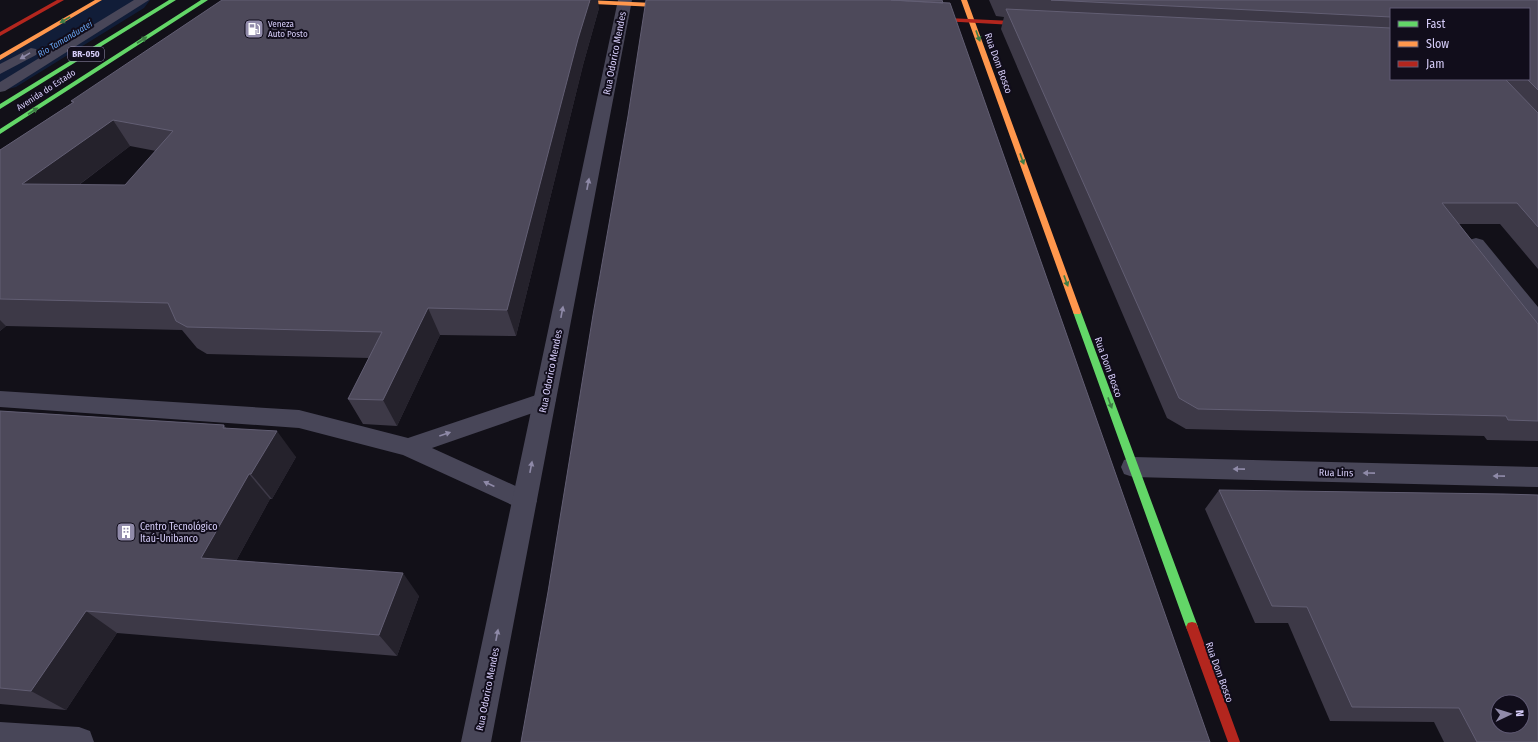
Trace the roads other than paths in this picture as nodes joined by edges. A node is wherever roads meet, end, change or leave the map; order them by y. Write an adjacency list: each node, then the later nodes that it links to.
1 (61, 0): 14 (main road)
2 (99, 0): 15 (main road, one-way to 15)
3 (119, 0): 16 (lane, one-way to 16)
4 (143, 0): 17 (lane)
5 (173, 0): 18 (main road, Avenida do Estado / BR-050)
6 (205, 0): 19 (main road, Avenida do Estado, one-way to 6)
7 (553, 0): 9 (main road)
8 (964, 0): 12 (main road, Rua Dom Bosco)
9 (625, 2): 10 (main road); 23 (street, Rua Odorico Mendes, one-way to 9)
10 (688, 7)
11 (917, 18): 12 (main road)
12 (972, 21): 13 (main road); 25 (main road, Rua Dom Bosco, one-way to 25)
13 (1043, 25)
14 (0, 34)
15 (0, 58)
16 (0, 70)
17 (0, 88)
18 (0, 108)
19 (0, 132)
20 (1476, 244): 21 (street)
21 (1538, 321)
22 (0, 399): 24 (lane)
23 (544, 400): 24 (lane, one-way to 23); 27 (street, Rua Odorico Mendes, one-way to 23)
24 (408, 447): 27 (lane, one-way to 24)
25 (1133, 467): 26 (street, Rua Lins, one-way to 25); 31 (main road, Rua Dom Bosco)
26 (1538, 477)
27 (524, 501): 30 (street, Rua Odorico Mendes, one-way to 27)
28 (0, 737): 29 (street)
29 (79, 742)
30 (476, 742)
31 (1234, 742)

